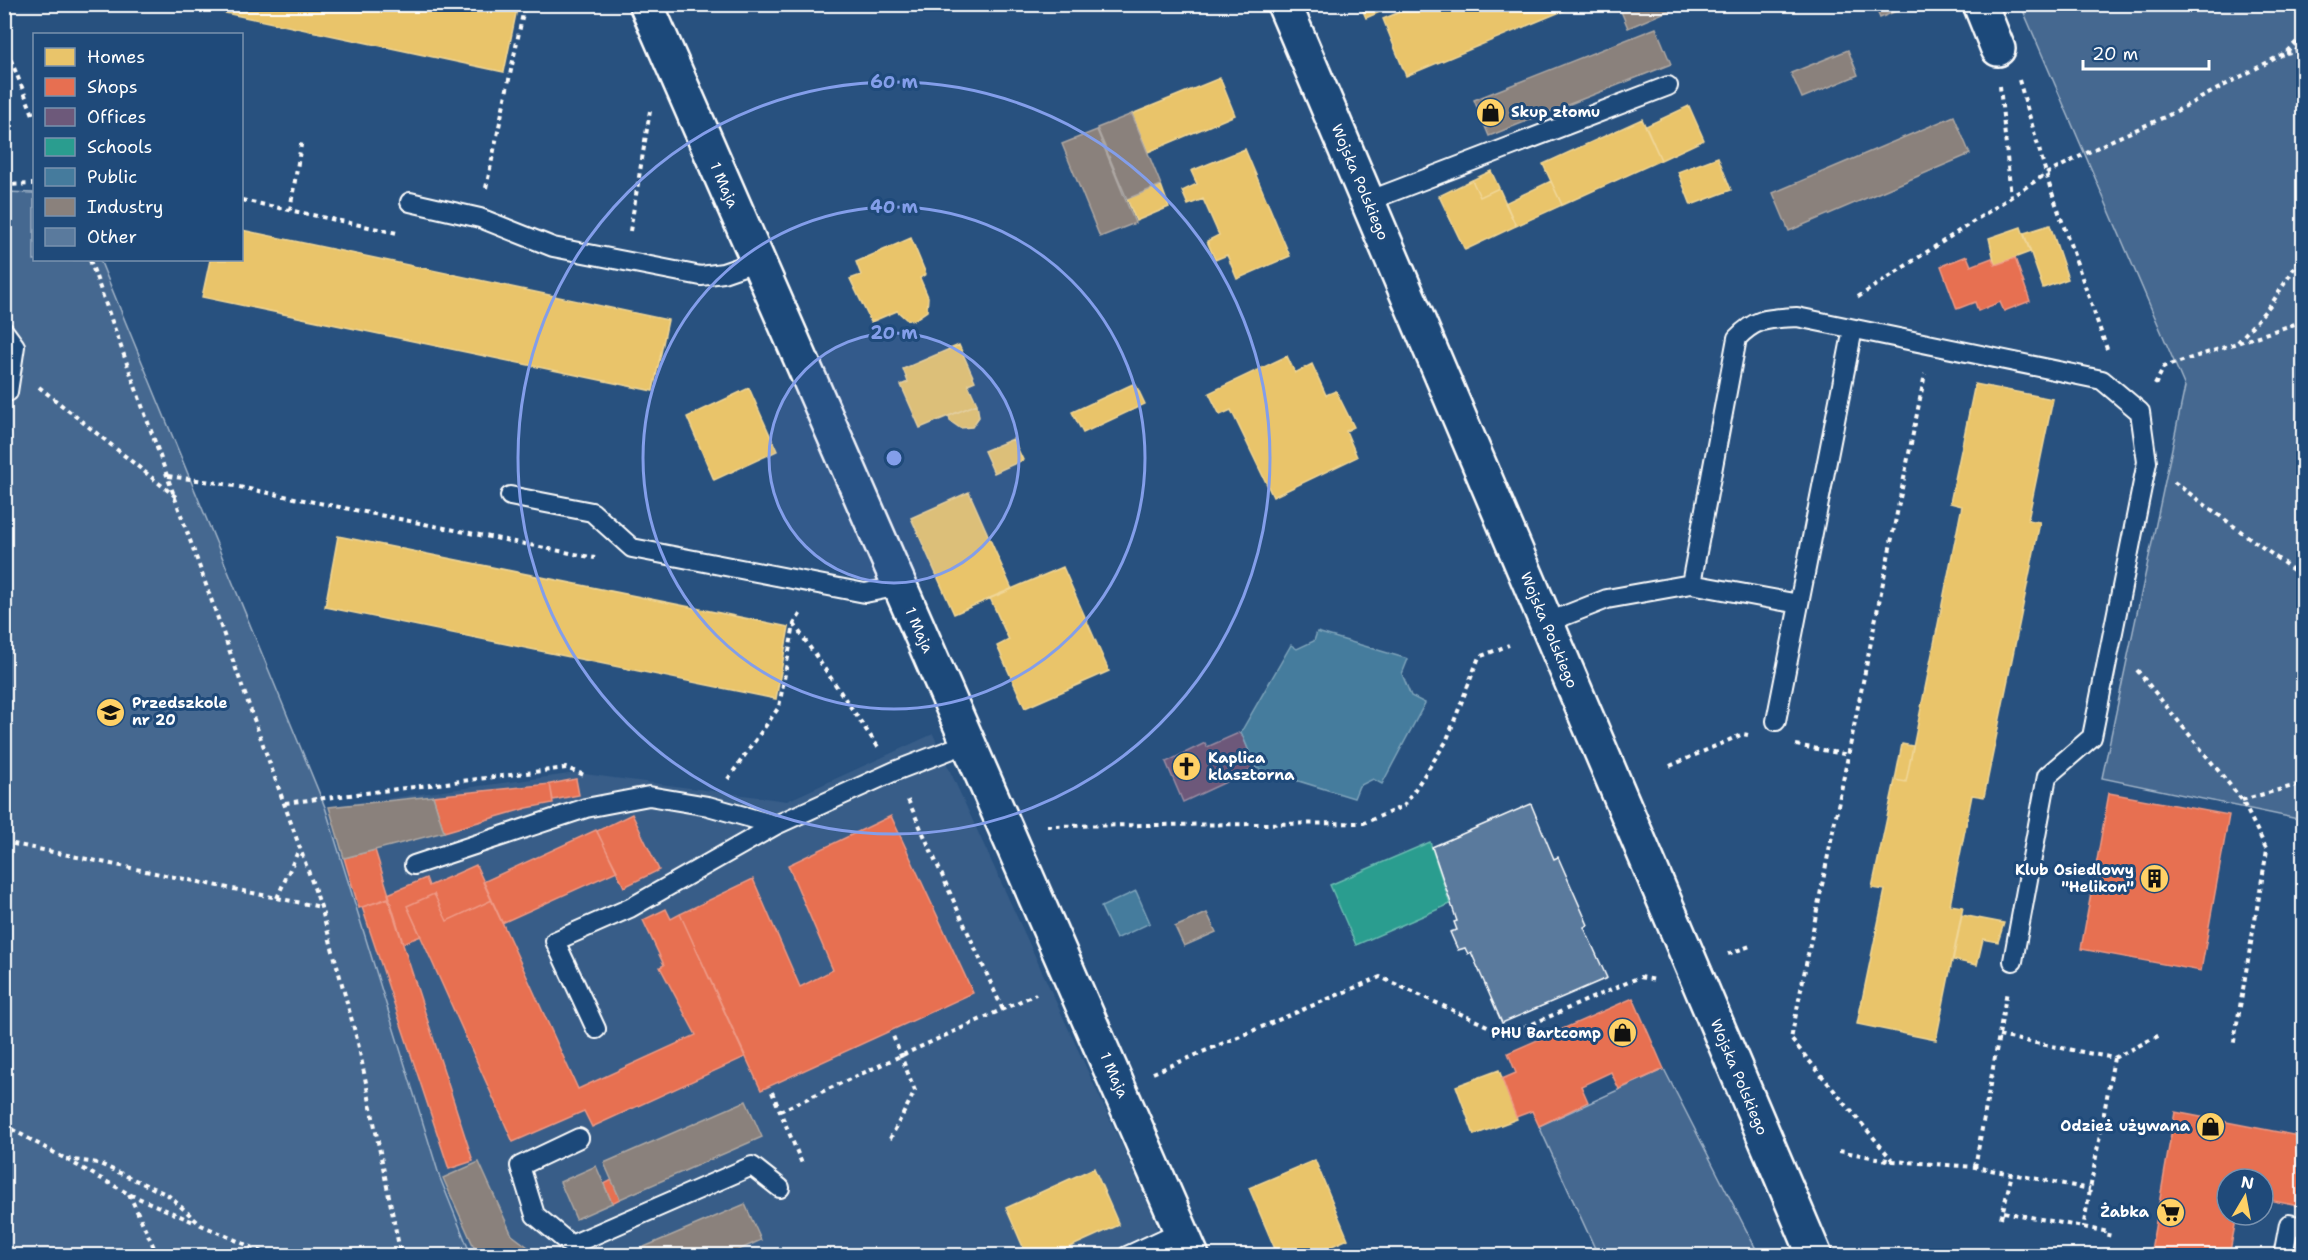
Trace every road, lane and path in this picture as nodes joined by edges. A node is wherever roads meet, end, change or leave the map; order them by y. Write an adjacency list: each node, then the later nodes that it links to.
1 (525, 4): 22 (path)
2 (646, 4): 10 (street, 1 Maja)
3 (1284, 4): 19 (street, Wojska Polskiego)
4 (1980, 4): 8 (street)
5 (2304, 35): 9 (path)
6 (4, 43): 12 (path)
7 (2304, 48): 9 (path)
8 (1998, 49): 14 (path); 17 (path)
9 (2285, 53): 14 (path)
10 (673, 68): 25 (street, 1 Maja); 26 (path)
11 (1668, 86): 19 (lane)
12 (33, 115)
13 (302, 139): 21 (path)
14 (2046, 174): 17 (path); 34 (path)
15 (33, 184): 16 (path)
16 (4, 185)
17 (2011, 197): 28 (path)
18 (243, 200): 21 (path)
19 (1368, 201): 46 (street, Wojska Polskiego)
20 (410, 202): 21 (path); 22 (lane)
21 (290, 210)
22 (480, 218): 26 (lane)
23 (2304, 253): 31 (path)
24 (90, 261): 38 (path)
25 (758, 261): 26 (lane); 44 (street, 1 Maja)
26 (625, 262)
27 (2304, 321): 31 (path)
28 (1831, 324): 29 (lane); 43 (lane)
29 (1853, 329): 32 (lane); 45 (lane)
30 (4, 332): 33 (lane)
31 (2238, 342): 36 (path)
32 (1931, 344): 34 (lane); 85 (path)
33 (14, 367): 35 (lane); 40 (path)
34 (2102, 380): 36 (lane)
35 (8, 392)
36 (2140, 412): 37 (lane)
37 (2147, 462): 42 (path); 47 (lane)
38 (168, 476): 40 (path); 41 (path)
39 (510, 496): 41 (lane)
40 (176, 498): 55 (path)
41 (633, 548): 44 (lane)
42 (2304, 578)
43 (1691, 584): 45 (lane); 46 (lane)
44 (900, 586): 50 (street, 1 Maja)
45 (1799, 604): 49 (lane)
46 (1546, 623): 103 (street, Wojska Polskiego)
47 (2112, 639): 54 (path); 65 (lane)
48 (1509, 645): 59 (path)
49 (1776, 721)
50 (968, 743): 51 (lane); 59 (street, 1 Maja)
51 (895, 771): 56 (path); 58 (lane)
52 (2304, 783): 54 (path)
53 (648, 796): 55 (path); 56 (lane); 62 (lane)
54 (2242, 800): 74 (path)
55 (285, 803): 61 (path)
56 (708, 806): 58 (lane)
57 (911, 807): 68 (path)
58 (776, 825): 70 (lane)
59 (1008, 833): 67 (street, 1 Maja)
60 (4, 843): 63 (path)
61 (300, 846): 63 (path); 64 (path)
62 (414, 865)
63 (277, 898): 64 (path)
64 (321, 907): 101 (path)
65 (2013, 961)
66 (1640, 977): 77 (path)
67 (1071, 978): 68 (path); 77 (street, 1 Maja)
68 (1003, 1010): 75 (path)
69 (2003, 1013): 73 (path)
70 (596, 1029)
71 (2162, 1034): 76 (path)
72 (893, 1036): 75 (path)
73 (1999, 1036): 76 (path); 86 (path)
74 (2233, 1047)
75 (902, 1056): 79 (path); 82 (path)
76 (2114, 1058): 90 (path)
77 (1120, 1089): 98 (street, 1 Maja)
78 (772, 1092): 79 (path)
79 (780, 1111): 88 (path)
80 (4, 1125): 84 (path)
81 (579, 1138): 89 (lane)
82 (890, 1138)
83 (1839, 1151): 85 (path)
84 (66, 1159): 91 (path); 94 (path)
85 (1893, 1161): 86 (path)
86 (1975, 1167): 87 (path)
87 (2012, 1174): 90 (path); 92 (path)
88 (807, 1176)
89 (780, 1188)
90 (2090, 1189): 96 (path)
91 (129, 1194): 94 (path); 99 (path)
92 (2004, 1212): 93 (path); 96 (path)
93 (2001, 1218)
94 (201, 1225): 100 (path)
95 (2304, 1227): 104 (lane)
96 (2083, 1228): 97 (path)
97 (2108, 1237)
98 (1187, 1243): 102 (lane)
99 (158, 1256)
100 (272, 1256)
101 (401, 1256)
102 (1127, 1256)
103 (1815, 1256)
104 (2283, 1256)

